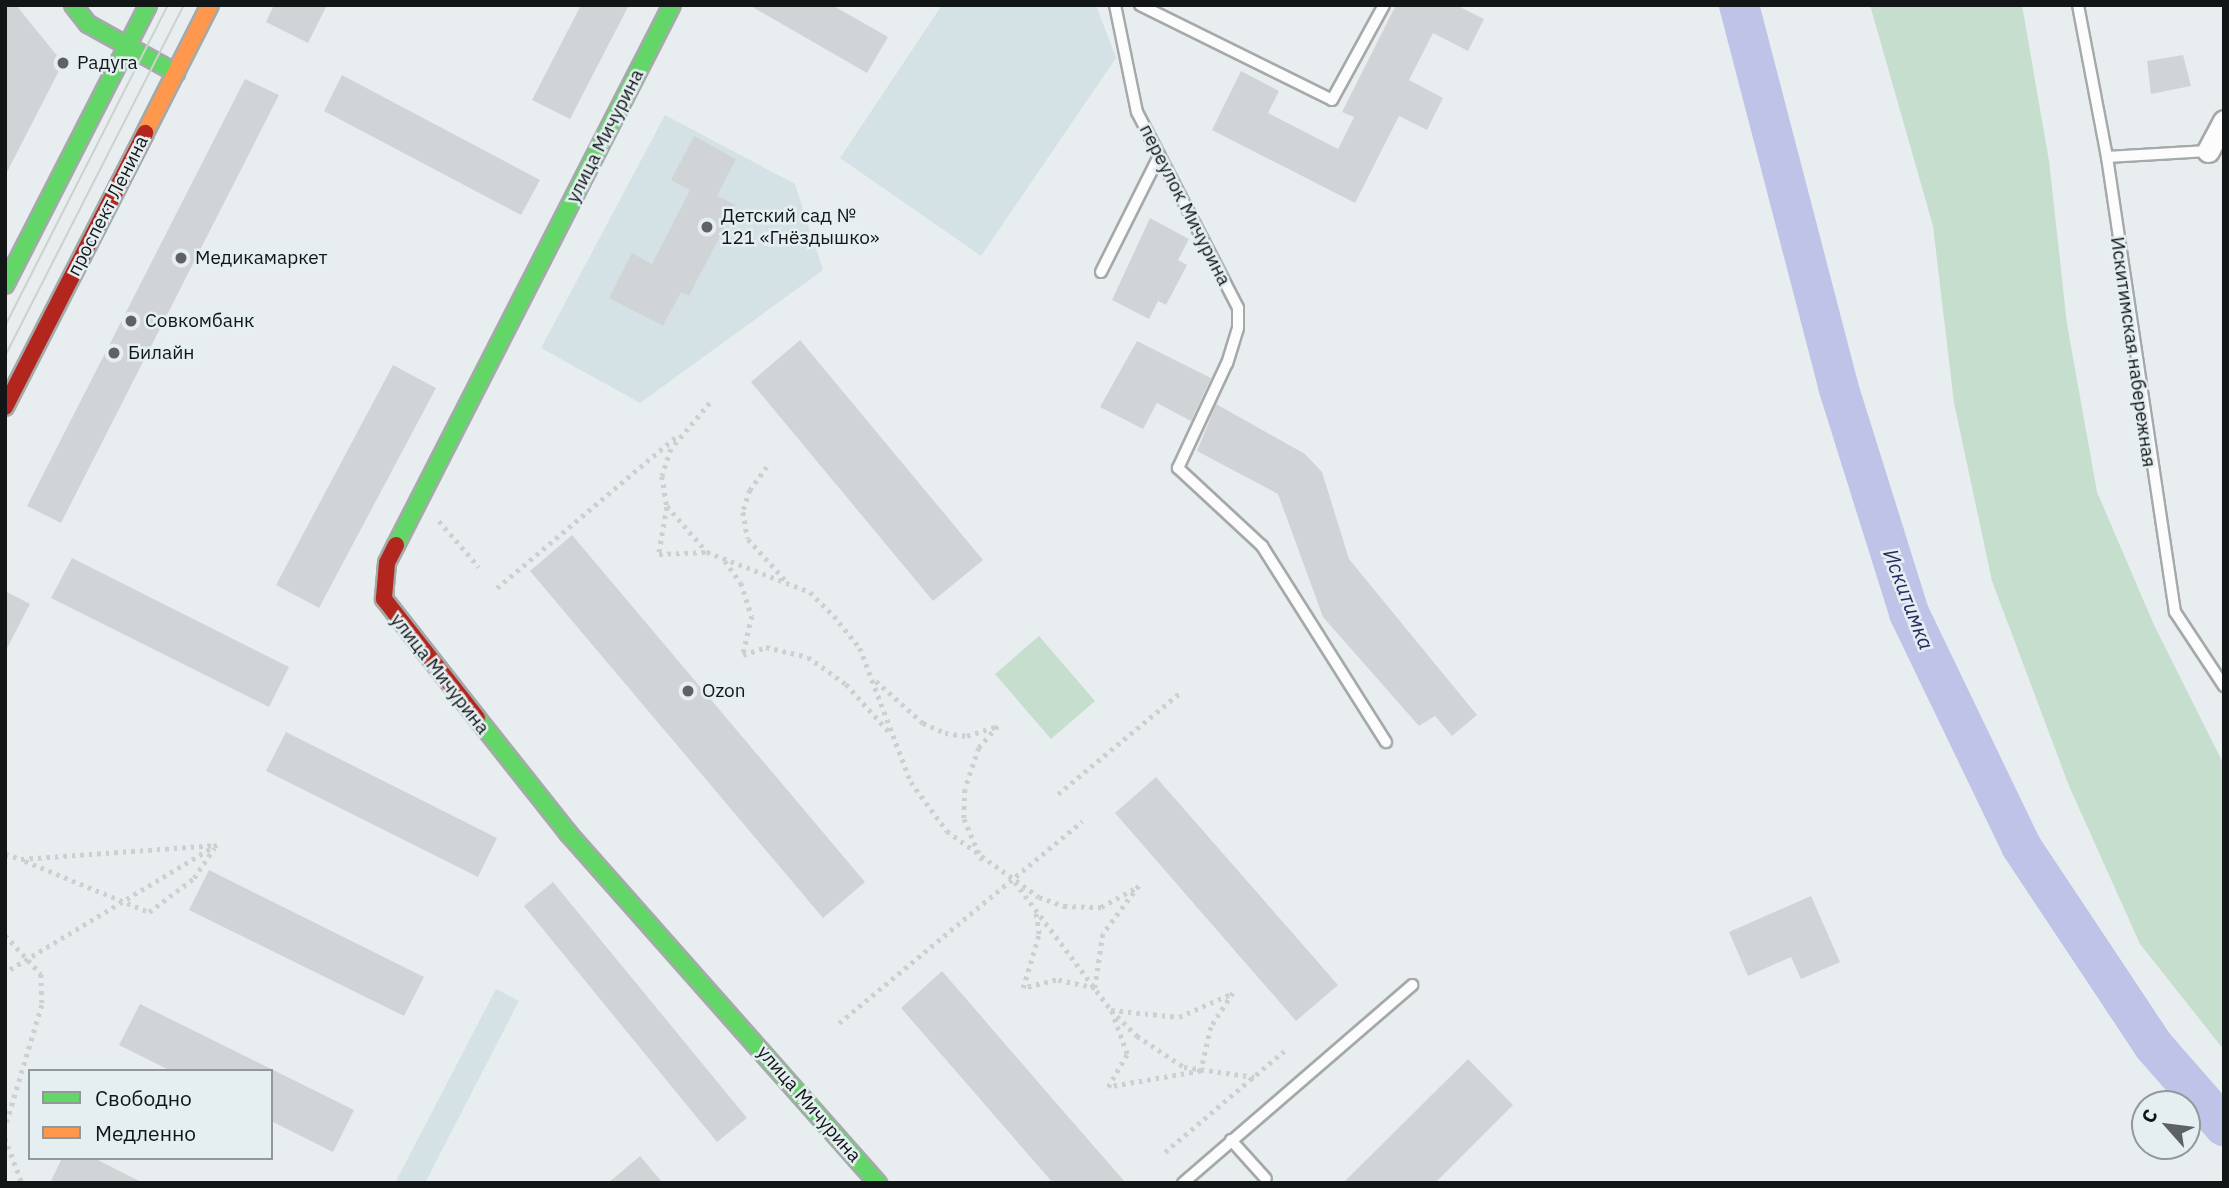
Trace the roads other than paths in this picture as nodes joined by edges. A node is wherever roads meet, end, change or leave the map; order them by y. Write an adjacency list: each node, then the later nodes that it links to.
1 (73, 5): 9 (street)
2 (148, 5): 9 (street)
3 (211, 5): 10 (street, проспект Ленина)
4 (671, 5): 23 (street, улица Мичурина)
5 (1115, 5): 13 (lane, переулок Мичурина)
6 (1140, 5): 7 (lane)
7 (1384, 5)
8 (2078, 5): 14 (lane, Искитимская набережная)
9 (127, 47): 10 (street); 16 (street)
10 (176, 73): 17 (street, проспект Ленина)
11 (2224, 121): 12 (street)
12 (2208, 151): 14 (lane)
13 (1159, 156): 15 (lane); 19 (lane, переулок Мичурина)
14 (2106, 157): 18 (lane, Искитимская набережная)
15 (1101, 272)
16 (5, 285)
17 (5, 407)
18 (2224, 686)
19 (1386, 742)
20 (1412, 985): 21 (lane)
21 (1231, 1140): 22 (lane); 24 (lane)
22 (1266, 1179)
23 (878, 1183)
24 (1182, 1183)

